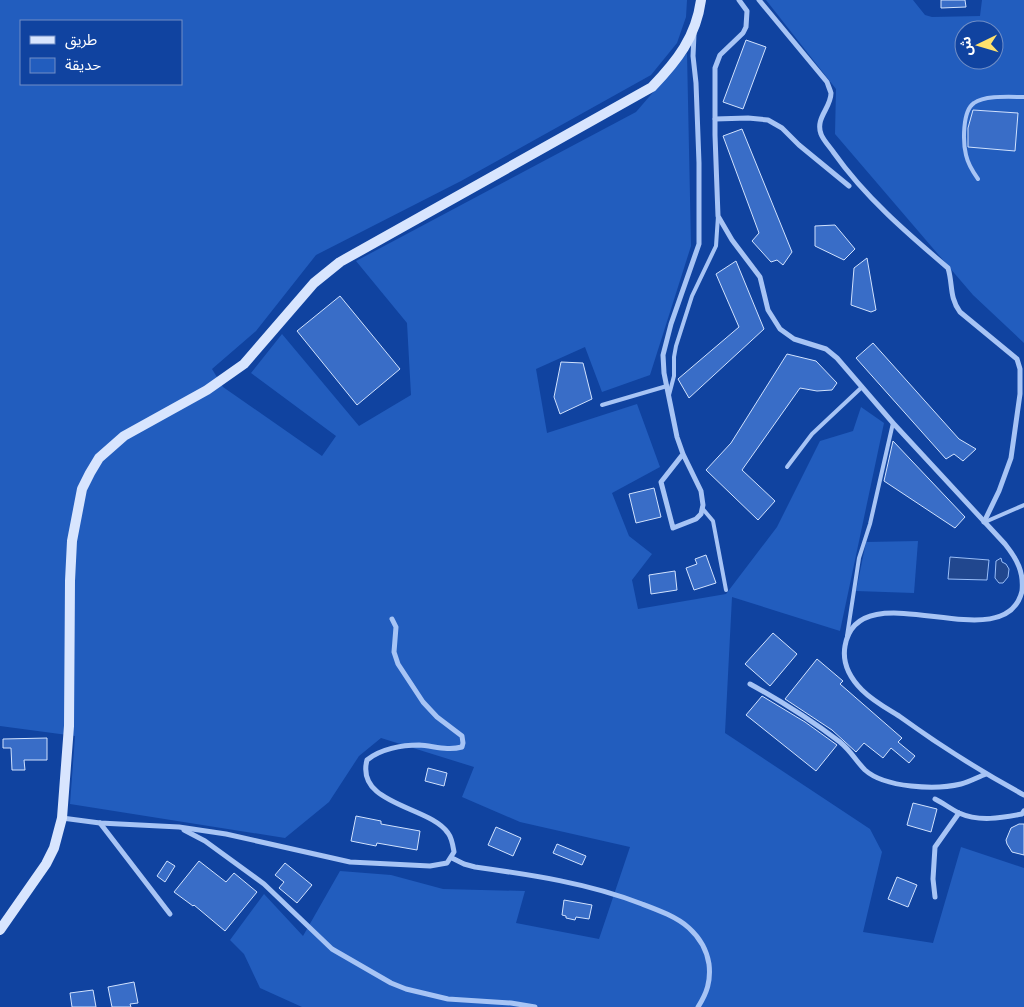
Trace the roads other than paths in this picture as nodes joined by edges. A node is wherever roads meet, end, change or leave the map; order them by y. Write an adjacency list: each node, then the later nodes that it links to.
1 (701, 0): 4 (street)
2 (739, 0): 6 (street)
3 (759, 0): 19 (street)
4 (694, 31): 10 (street); 29 (street)
5 (1024, 97): 7 (lane)
6 (715, 119): 8 (street); 9 (street)
7 (978, 179)
8 (849, 186)
9 (718, 216): 11 (street); 12 (lane)
10 (667, 386): 12 (street); 13 (lane)
11 (862, 387): 14 (street); 16 (lane)
12 (669, 395): 15 (street)
13 (602, 405)
14 (893, 423): 19 (street); 22 (lane)
15 (683, 454): 18 (street); 18 (street)
16 (787, 468)
17 (1024, 504): 19 (lane)
18 (702, 508): 20 (lane)
19 (984, 522): 22 (street)
20 (726, 590)
21 (392, 619): 32 (street)
22 (847, 636): 24 (street)
23 (750, 684): 24 (street)
24 (986, 774): 25 (street)
25 (1024, 795)
26 (935, 799): 28 (street)
27 (1024, 811): 28 (street)
28 (959, 813): 33 (street)
29 (62, 818): 30 (street); 35 (street)
30 (100, 823): 31 (street); 34 (street)
31 (179, 827): 32 (street); 36 (street)
32 (452, 858): 37 (street)
33 (935, 897)
34 (170, 914)
35 (0, 930)
36 (535, 1007)
37 (698, 1007)

